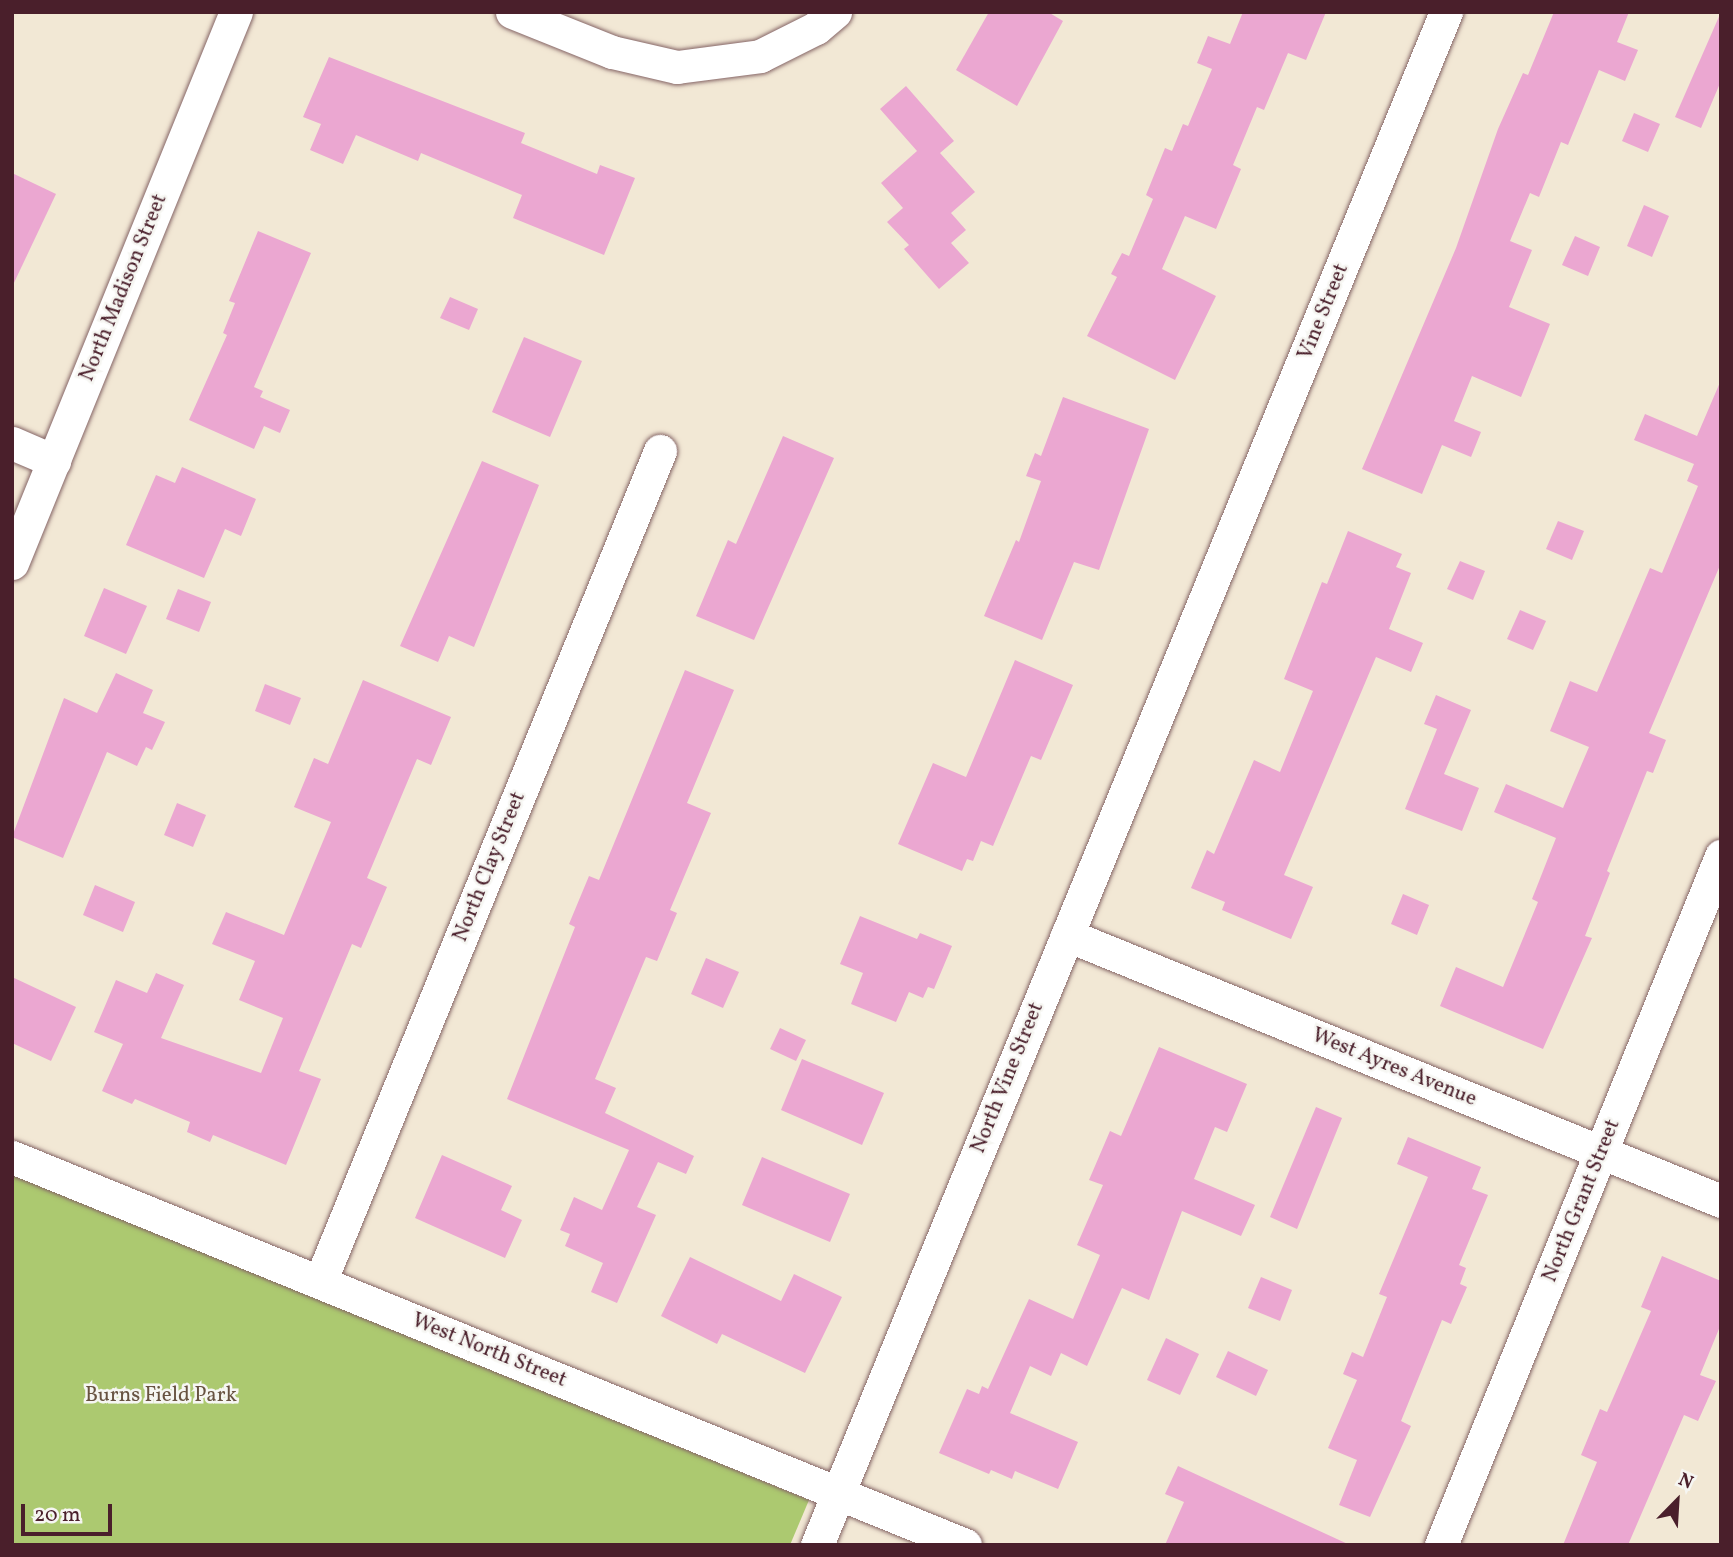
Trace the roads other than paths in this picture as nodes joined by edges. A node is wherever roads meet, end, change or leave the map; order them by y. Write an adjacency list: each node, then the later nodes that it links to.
1 (236, 12): 7 (street, North Madison Street)
2 (512, 12): 3 (street)
3 (835, 12)
4 (1446, 12): 9 (street, Vine Street)
5 (12, 443): 7 (street)
6 (660, 451): 15 (street, North Clay Street)
7 (54, 461): 8 (street, North Madison Street)
8 (12, 563)
9 (1200, 611): 11 (street, North Vine Street)
10 (1721, 856): 12 (street, North Grant Street)
11 (1067, 935): 12 (street, West Ayres Avenue); 16 (street, North Vine Street)
12 (1602, 1151): 14 (street, West Ayres Avenue); 19 (street, North Grant Street)
13 (12, 1157): 15 (street, West North Street)
14 (1721, 1200)
15 (320, 1282): 16 (street, West North Street)
16 (838, 1493): 17 (street, North Vine Street); 18 (street, West North Street)
17 (817, 1545)
18 (965, 1545)
19 (1441, 1545)

